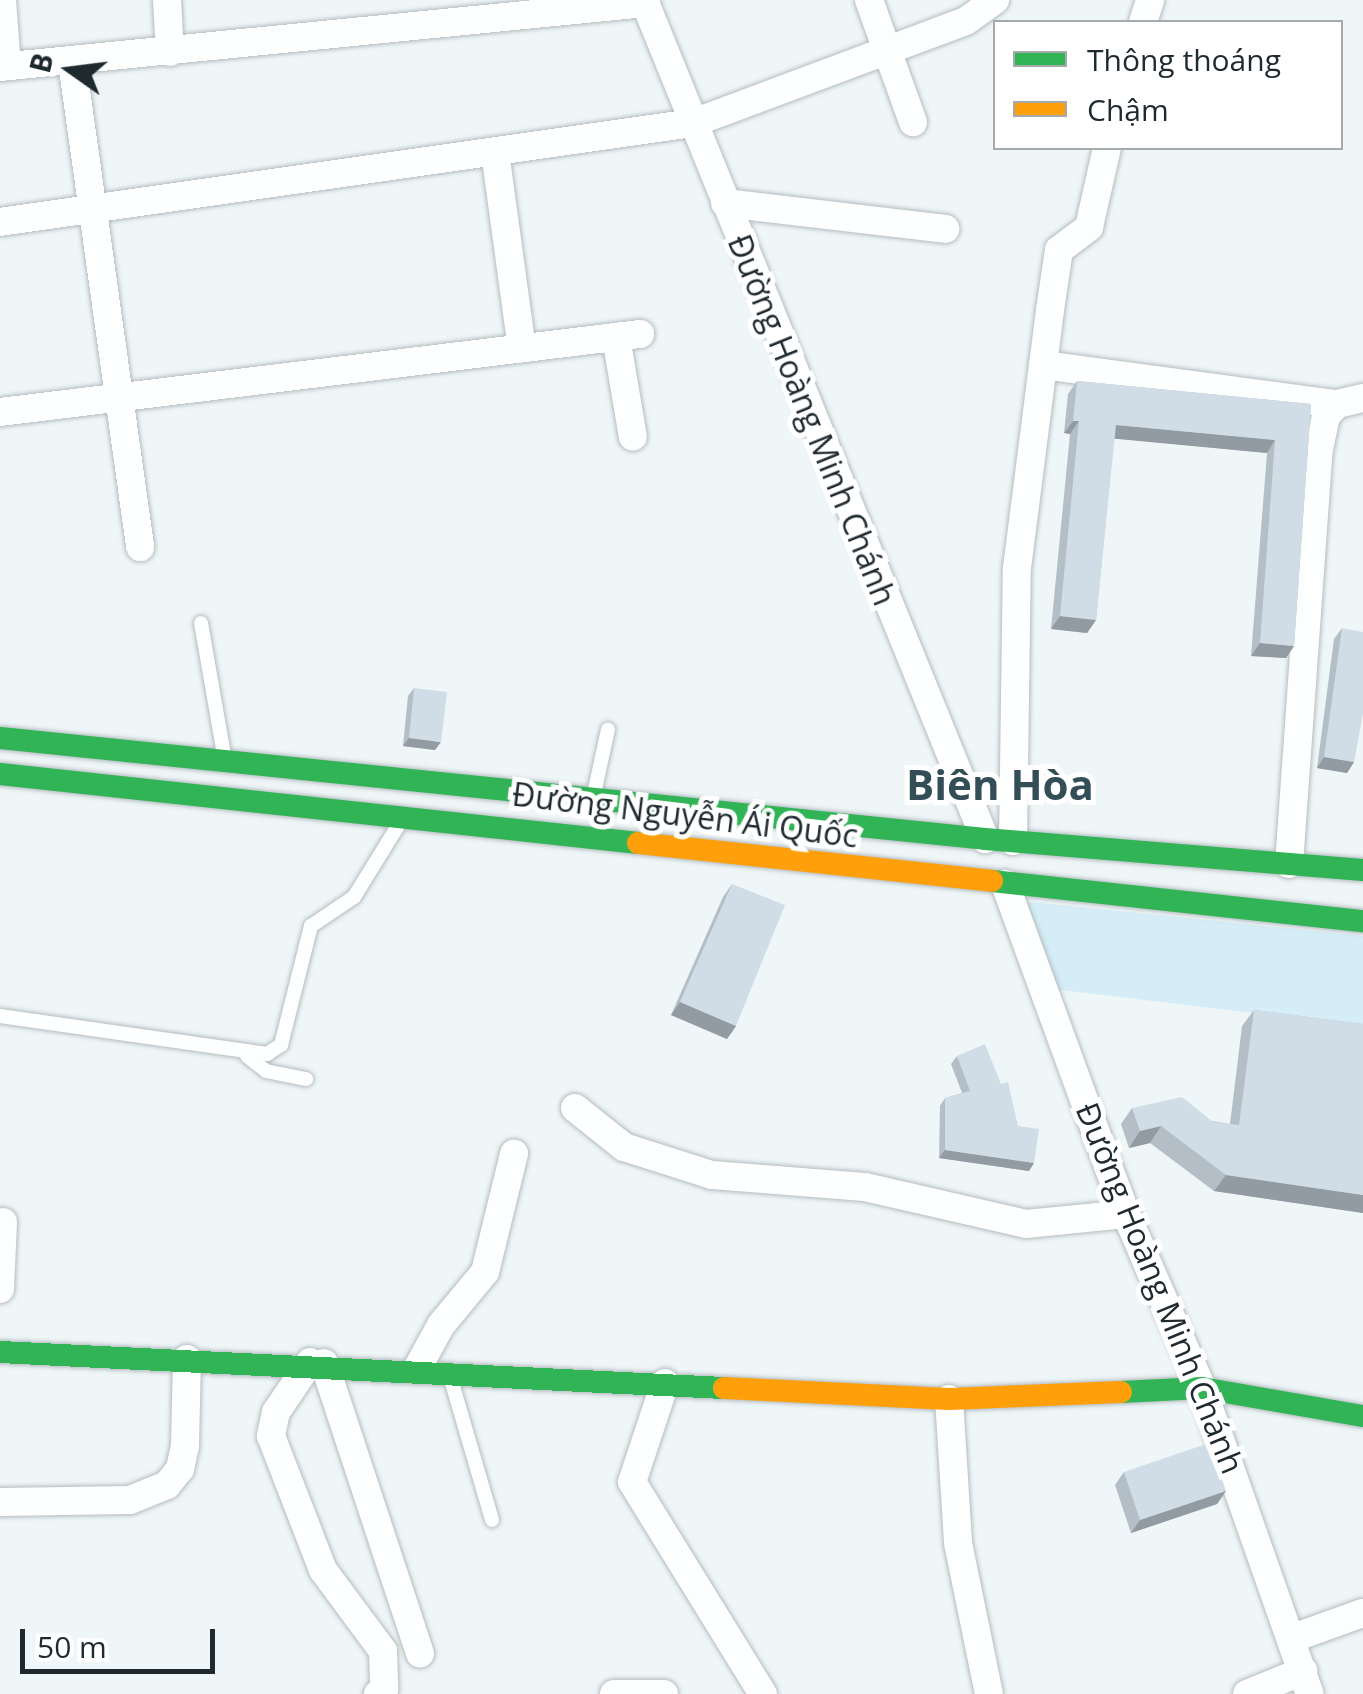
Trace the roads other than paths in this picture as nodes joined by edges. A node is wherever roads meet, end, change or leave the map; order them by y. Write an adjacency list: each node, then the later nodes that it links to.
1 (2, 0): 9 (street)
2 (167, 0): 7 (street)
3 (869, 0): 6 (street)
4 (996, 0): 6 (street)
5 (645, 2): 7 (street); 11 (street, Đường Hoàng Minh Chánh)
6 (888, 50): 10 (street); 11 (street)
7 (170, 52): 8 (street)
8 (72, 62): 9 (street); 15 (street)
9 (3, 67)
10 (914, 122)
11 (693, 123): 13 (street); 14 (street, Đường Hoàng Minh Chánh)
12 (1107, 150): 19 (street)
13 (495, 152): 15 (street); 18 (street)
14 (725, 203): 17 (street); 32 (street, Đường Hoàng Minh Chánh)
15 (88, 210): 16 (street); 20 (street)
16 (0, 222)
17 (945, 228)
18 (522, 348): 20 (street); 23 (street)
19 (1043, 364): 21 (street); 32 (street)
20 (116, 395): 22 (street); 24 (street)
21 (1350, 401): 33 (street)
22 (0, 412)
23 (633, 436)
24 (140, 547)
25 (201, 623): 28 (lane)
26 (608, 728): 30 (lane)
27 (0, 738): 28 (main road, Đường Nguyễn Ái Quốc)
28 (224, 761): 30 (main road, Đường Nguyễn Ái Quốc)
29 (0, 774): 31 (main road, Đường Nguyễn Ái Quốc)
30 (593, 800): 32 (main road, Đường Nguyễn Ái Quốc)
31 (404, 815): 35 (main road, Đường Nguyễn Ái Quốc); 38 (lane)
32 (999, 839): 33 (main road, Đường Nguyễn Ái Quốc); 35 (main road)
33 (1289, 864): 34 (main road, Đường Nguyễn Ái Quốc)
34 (1363, 870)
35 (1005, 884): 36 (main road, Đường Nguyễn Ái Quốc); 42 (street, Đường Hoàng Minh Chánh)
36 (1363, 921)
37 (0, 1016): 38 (lane)
38 (247, 1056): 39 (lane)
39 (306, 1079)
40 (575, 1108): 42 (street)
41 (514, 1154): 48 (street)
42 (1126, 1214): 51 (street, Đường Hoàng Minh Chánh)
43 (3, 1222): 44 (street)
44 (0, 1289)
45 (0, 1352): 46 (main road)
46 (188, 1359): 47 (main road); 54 (street)
47 (317, 1363): 48 (main road); 58 (street); 60 (street)
48 (417, 1368): 49 (main road)
49 (448, 1370): 50 (main road); 55 (lane)
50 (665, 1383): 52 (main road); 63 (street)
51 (1202, 1388): 52 (main road); 53 (main road); 57 (street, Đường Hoàng Minh Chánh)
52 (949, 1399): 64 (street)
53 (1363, 1416)
54 (0, 1502)
55 (492, 1520)
56 (1363, 1613): 57 (street)
57 (1293, 1638): 59 (street, Đường Hoàng Minh Chánh)
58 (420, 1654)
59 (1306, 1682): 65 (street)
60 (378, 1694)
61 (614, 1694): 62 (street)
62 (664, 1694)
63 (763, 1694)
64 (989, 1694)
65 (1247, 1694)

